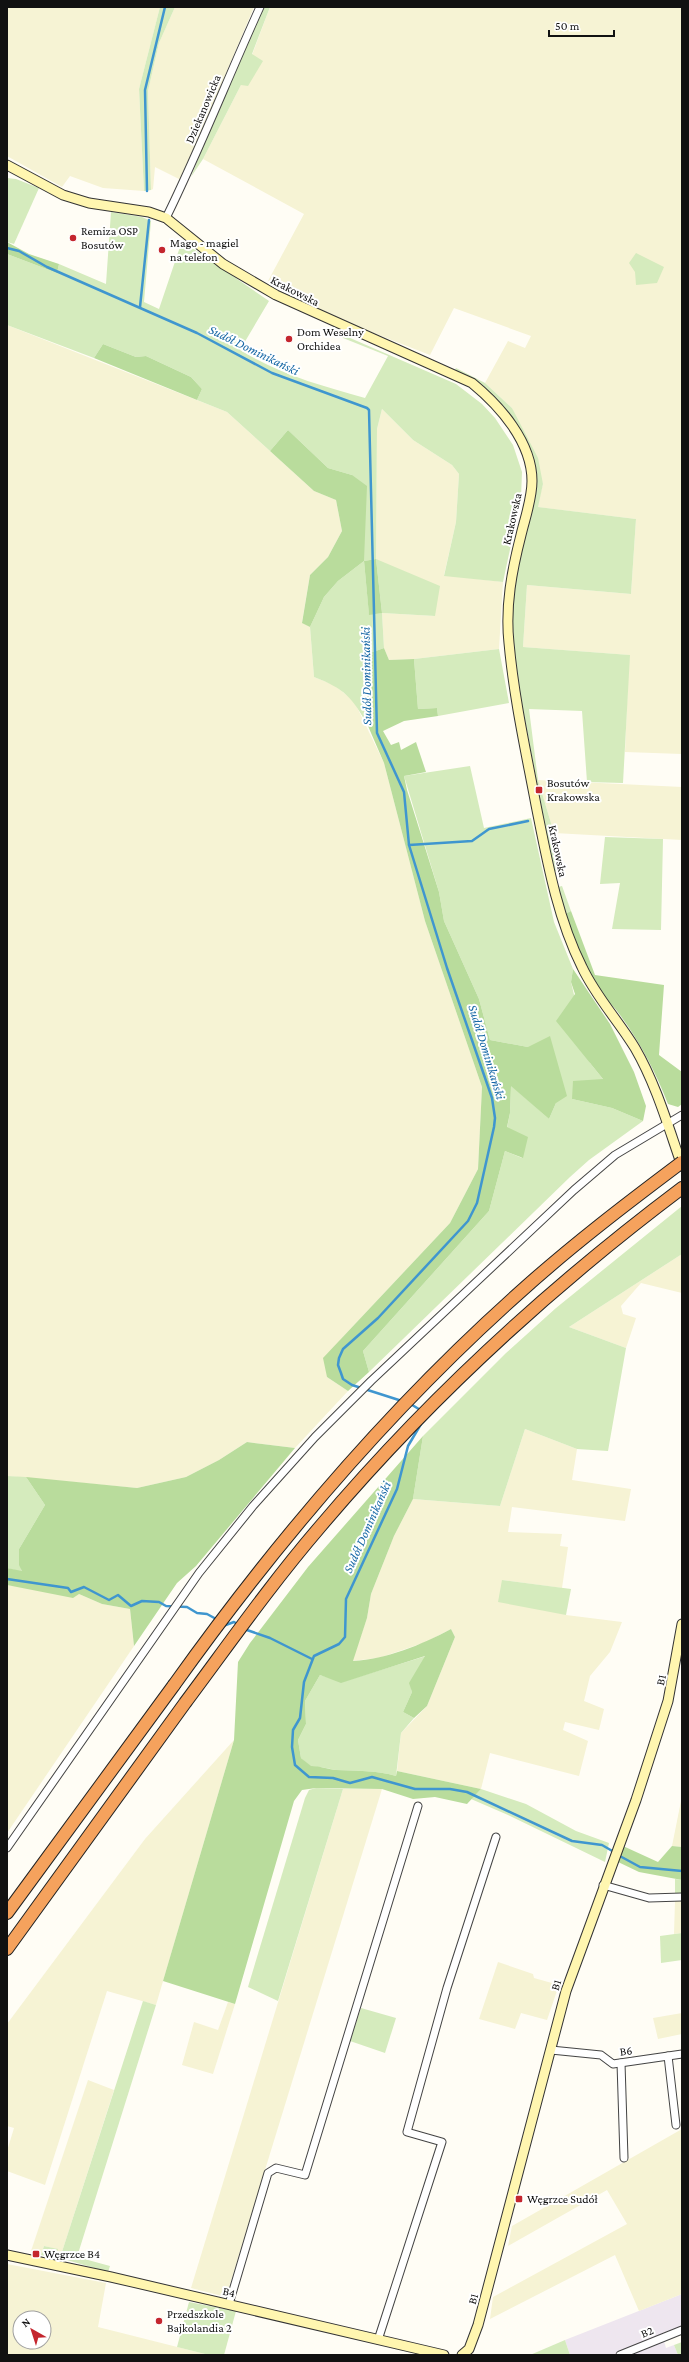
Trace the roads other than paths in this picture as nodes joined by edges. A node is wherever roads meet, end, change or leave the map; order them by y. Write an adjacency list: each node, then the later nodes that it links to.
1 (260, 7): 3 (street, Dziekanowicka)
2 (7, 165): 3 (street, Krakowska)
3 (166, 218): 5 (street, Krakowska)
4 (682, 1115): 5 (street)
5 (667, 1124): 7 (street, Krakowska); 12 (street)
6 (682, 1162): 15 (highway, bridge)
7 (682, 1166)
8 (682, 1188): 16 (highway)
9 (682, 1624): 13 (street, B1)
10 (418, 1806): 24 (street)
11 (496, 1837): 26 (street)
12 (7, 1848)
13 (603, 1885): 14 (street); 17 (street, B1)
14 (682, 1897)
15 (7, 1912)
16 (7, 1948)
17 (551, 2050): 20 (street, B6); 28 (street, B1)
18 (682, 2054): 19 (street, B6)
19 (668, 2056): 20 (street, B6); 21 (street)
20 (621, 2063): 22 (street)
21 (676, 2125)
22 (624, 2158)
23 (7, 2255): 24 (street, B4)
24 (229, 2304): 26 (street, B4)
25 (682, 2330): 29 (street, B2)
26 (378, 2340): 27 (street, B4)
27 (444, 2355)
28 (462, 2355)
29 (620, 2355)

